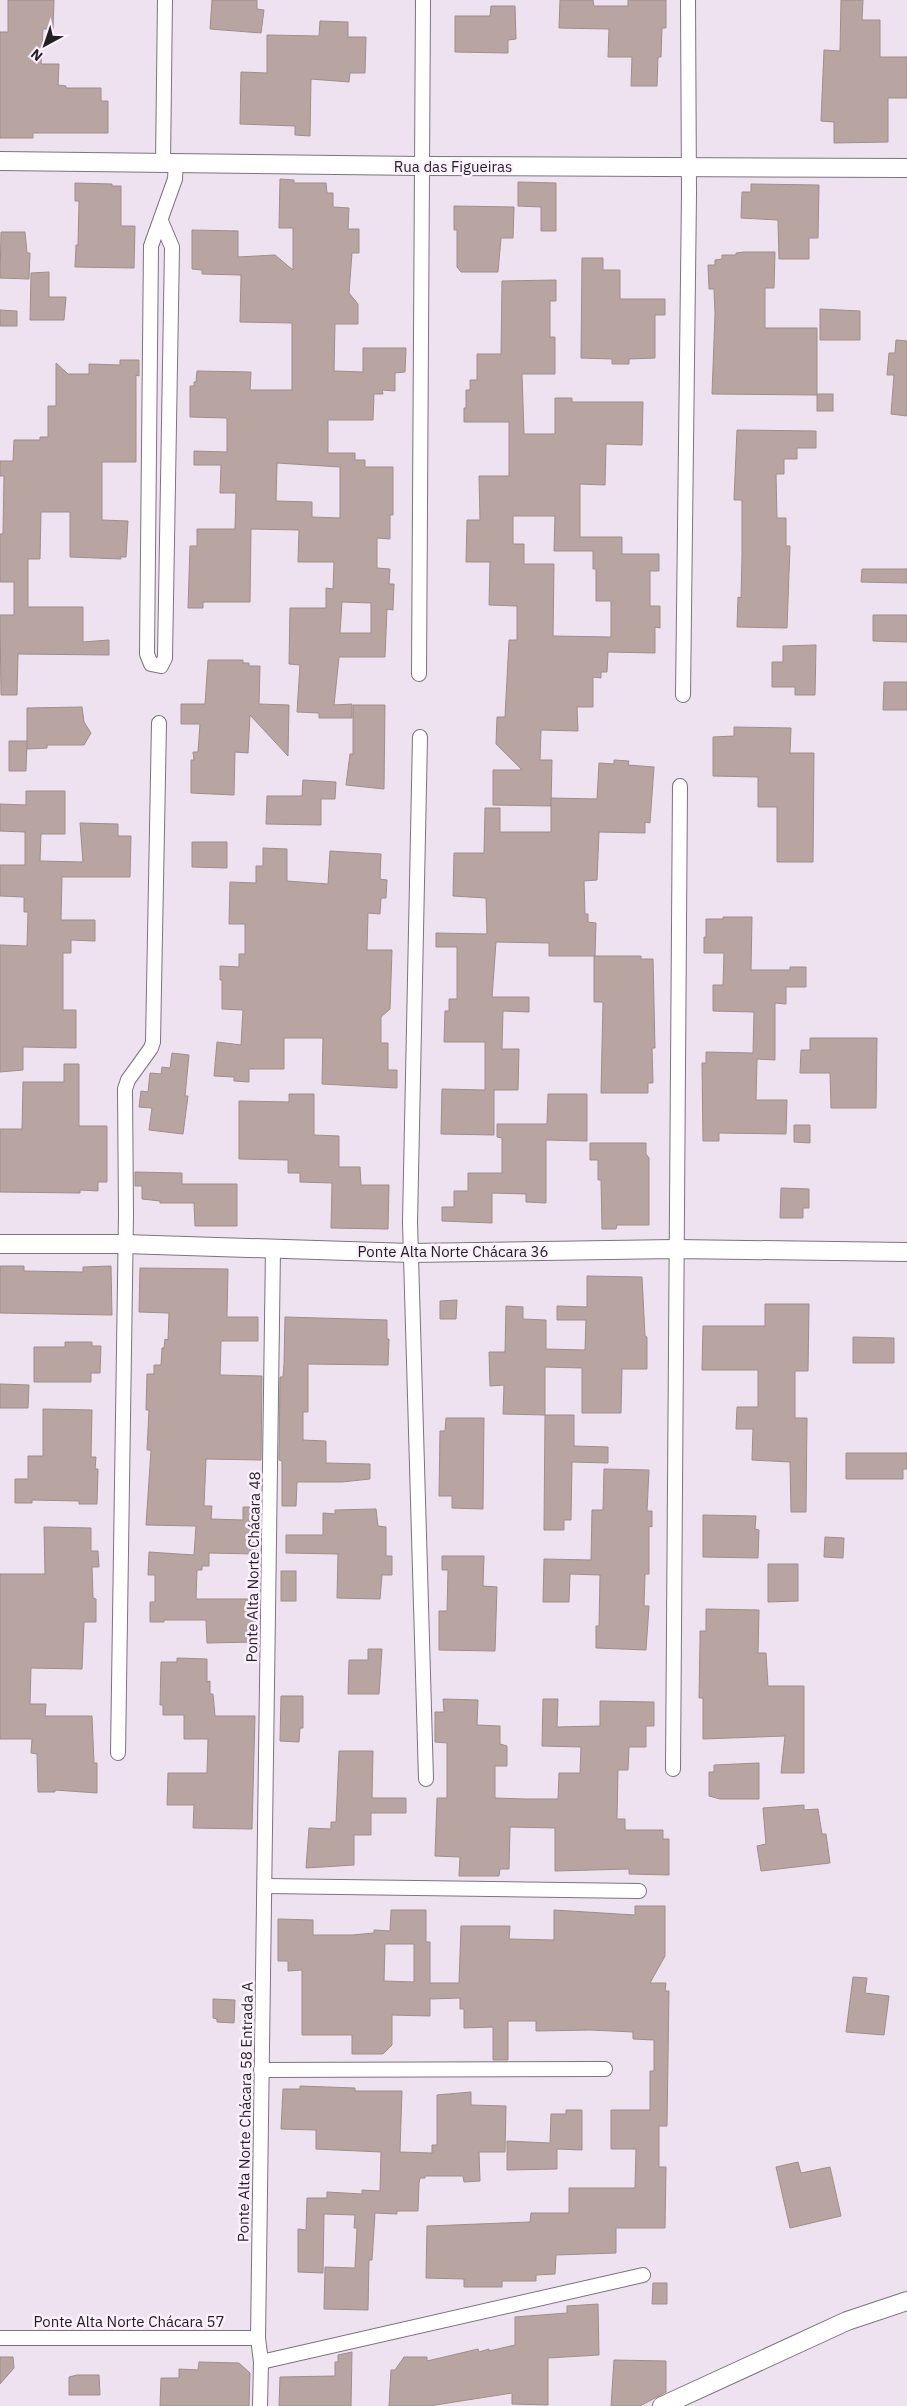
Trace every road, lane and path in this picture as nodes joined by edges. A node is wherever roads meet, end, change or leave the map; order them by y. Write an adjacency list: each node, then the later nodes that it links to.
1 (165, 0): 5 (street)
2 (423, 0): 6 (street)
3 (688, 0): 7 (street)
4 (0, 161): 5 (street, Rua das Figueiras)
5 (169, 162): 6 (street, Rua das Figueiras); 9 (street)
6 (421, 166): 7 (street, Rua das Figueiras); 12 (street)
7 (688, 167): 8 (street, Rua das Figueiras); 13 (street)
8 (907, 168)
9 (161, 221): 10 (street); 11 (street)
10 (149, 402): 11 (street); 11 (street)
11 (169, 403)
12 (419, 674)
13 (683, 695)
14 (160, 722): 18 (street)
15 (420, 737): 22 (street)
16 (680, 786): 20 (street)
17 (0, 1244): 18 (street, Ponte Alta Norte Chácara 36)
18 (124, 1244): 19 (street, Ponte Alta Norte Chácara 36); 23 (street)
19 (273, 1248): 22 (street, Ponte Alta Norte Chácara 36); 26 (street, Ponte Alta Norte Chácara 48)
20 (676, 1249): 21 (street, Ponte Alta Norte Chácara 36); 22 (street, Ponte Alta Norte Chácara 36); 24 (street)
21 (907, 1252)
22 (411, 1253): 25 (street)
23 (118, 1753)
24 (673, 1769)
25 (426, 1779)
26 (265, 1886): 27 (street); 29 (street, Ponte Alta Norte Chácara 58 Entrada A)
27 (639, 1892)
28 (605, 2069): 29 (street)
29 (261, 2070): 33 (street, Ponte Alta Norte Chácara 58 Entrada A)
30 (643, 2276): 34 (street)
31 (907, 2300): 35 (street)
32 (0, 2338): 33 (street, Ponte Alta Norte Chácara 57)
33 (258, 2338): 34 (street)
34 (261, 2362): 36 (street)
35 (682, 2401): 37 (street)
36 (260, 2406)
37 (662, 2406)

